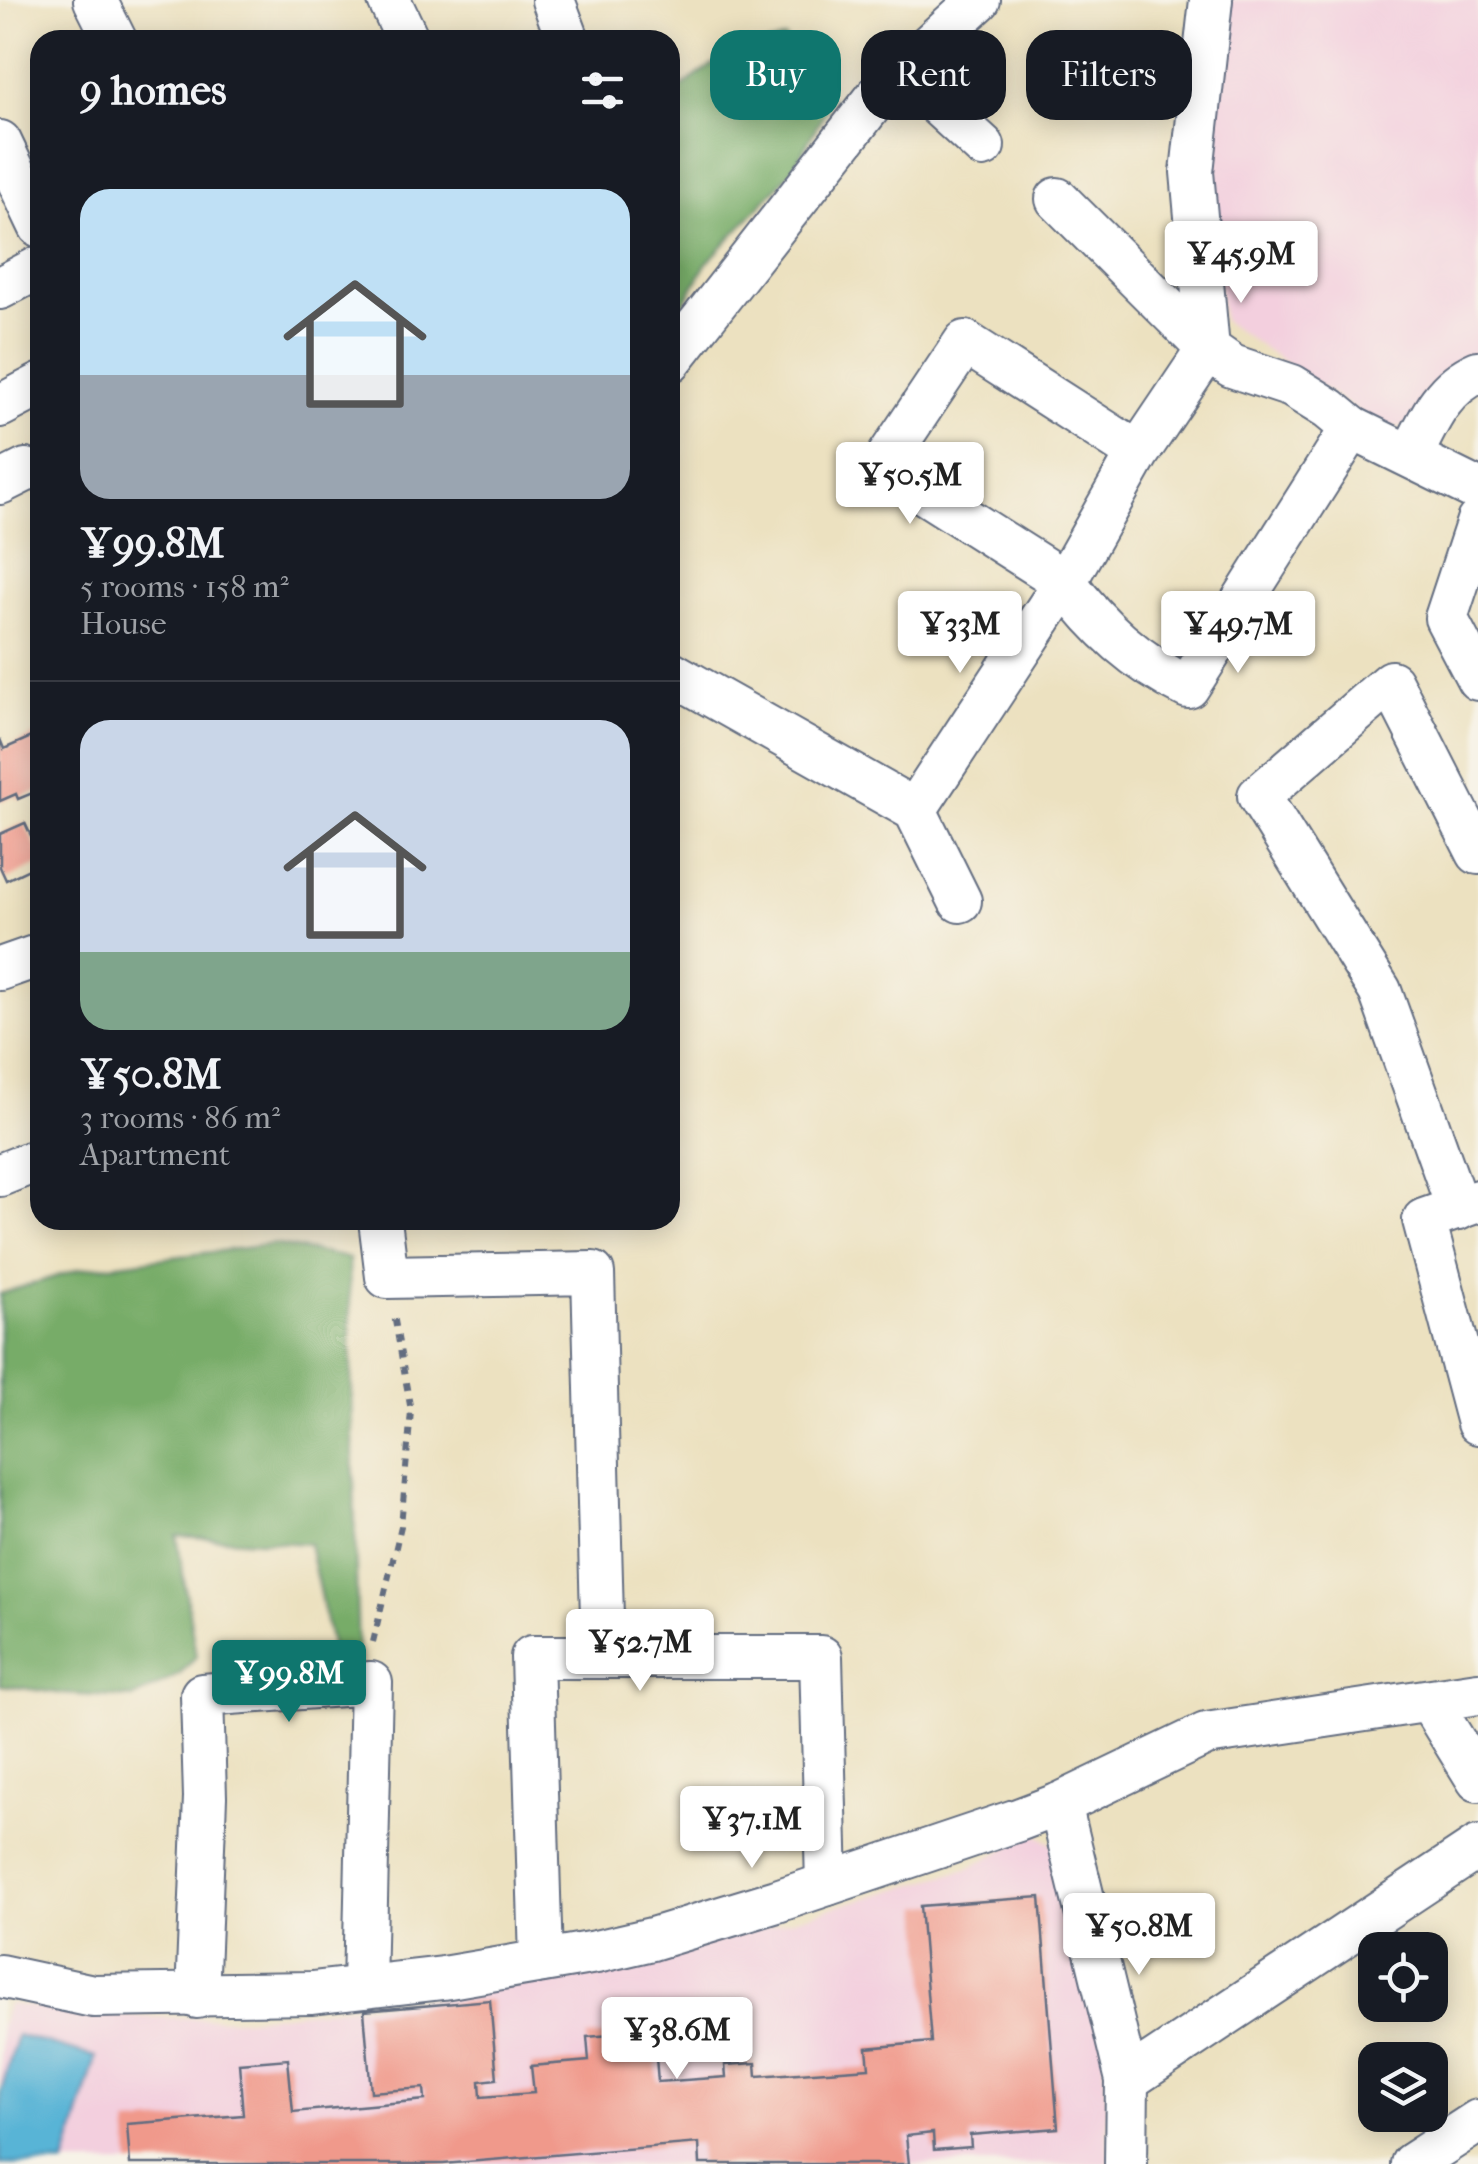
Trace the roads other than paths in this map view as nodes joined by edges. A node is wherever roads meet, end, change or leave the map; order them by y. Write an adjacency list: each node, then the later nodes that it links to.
1 (95, 0): 6 (street)
2 (389, 0): 7 (street)
3 (553, 0): 8 (street)
4 (980, 0): 9 (street)
5 (1210, 0): 19 (street)
6 (110, 30)
7 (403, 30)
8 (564, 30)
9 (947, 30)
10 (861, 117): 18 (street)
11 (955, 120): 13 (street)
12 (0, 142): 15 (street)
13 (983, 146)
14 (1057, 199): 19 (street)
15 (30, 205)
16 (30, 272): 17 (street)
17 (0, 288)
18 (680, 348)
19 (1208, 349): 23 (street); 24 (street)
20 (1478, 372): 25 (street)
21 (30, 390): 22 (street)
22 (0, 406)
23 (1352, 428): 25 (street); 28 (street)
24 (1138, 453): 28 (street); 28 (street)
25 (1411, 456): 26 (street)
26 (1478, 490)
27 (1478, 520): 30 (street)
28 (1065, 582): 31 (street)
29 (680, 678): 31 (street)
30 (1478, 679)
31 (915, 810): 33 (street)
32 (1478, 853): 38 (street)
33 (960, 901)
34 (30, 958): 35 (street)
35 (0, 968)
36 (30, 1163): 37 (street)
37 (0, 1175)
38 (1468, 1205): 40 (street)
39 (381, 1230): 41 (street)
40 (1478, 1423)
41 (603, 1657): 47 (street); 48 (street)
42 (1478, 1693): 43 (street)
43 (1430, 1702): 44 (street); 45 (street)
44 (1478, 1780)
45 (1060, 1804): 47 (street); 52 (street)
46 (1478, 1847): 52 (street)
47 (828, 1884): 48 (street)
48 (541, 1961): 50 (street)
49 (0, 1976): 51 (street)
50 (364, 1987): 51 (street); 51 (street)
51 (197, 1997)
52 (1127, 2080): 54 (street)
53 (1478, 2121): 55 (street)
54 (1126, 2164)
55 (1412, 2164)

